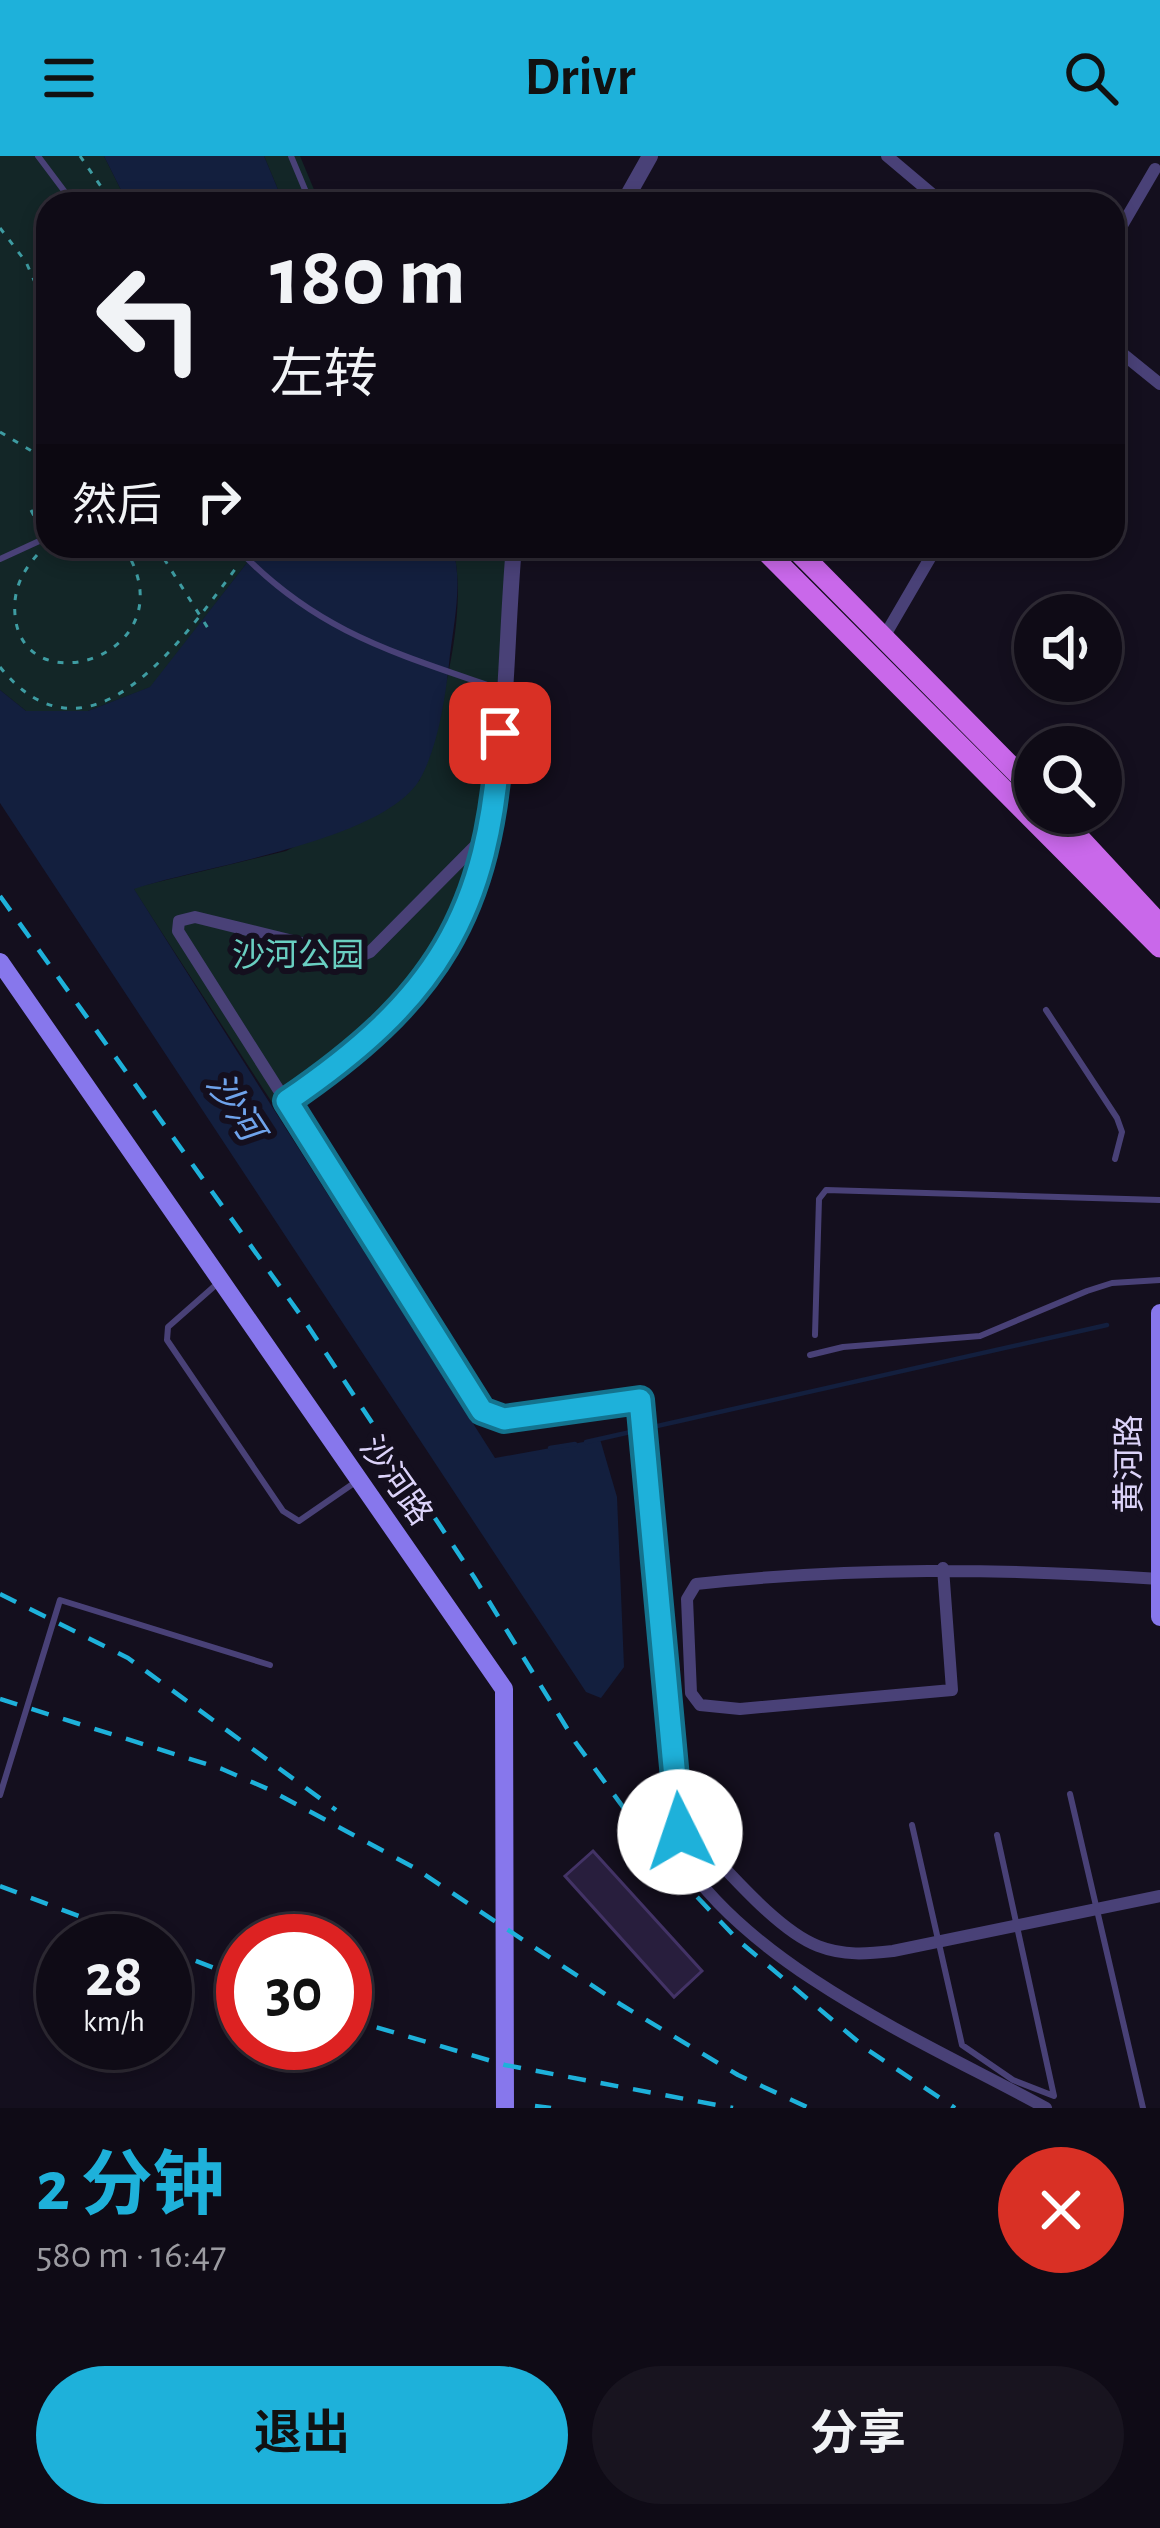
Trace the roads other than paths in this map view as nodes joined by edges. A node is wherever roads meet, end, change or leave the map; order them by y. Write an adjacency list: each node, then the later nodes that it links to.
1 (38, 156): 6 (lane)
2 (291, 156): 7 (lane)
3 (650, 156): 8 (street)
4 (886, 156): 9 (street)
5 (1155, 169): 10 (street)
6 (65, 192)
7 (306, 192)
8 (630, 192)
9 (930, 192)
10 (1125, 220)
11 (1125, 356): 12 (street)
12 (1160, 384)
13 (36, 544): 19 (lane)
14 (246, 558): 21 (lane, bridge)
15 (513, 558): 21 (street)
16 (773, 558): 26 (main road)
17 (805, 558): 20 (main road)
18 (930, 558): 20 (street)
19 (0, 559)
20 (884, 637): 22 (main road)
21 (502, 690): 23 (street)
22 (1014, 770)
23 (490, 831): 29 (street); 29 (street)
24 (1076, 834): 25 (main road)
25 (1160, 925)
26 (1160, 947)
27 (0, 962): 32 (main road, 沙河路)
28 (1046, 1010): 30 (lane)
29 (287, 1101): 45 (street)
30 (1115, 1159)
31 (1160, 1200): 35 (lane)
32 (221, 1280): 38 (main road, 沙河路); 38 (lane)
33 (1160, 1280): 37 (lane)
34 (1160, 1312): 36 (main road, 黄河路)
35 (815, 1335)
36 (1159, 1342): 40 (main road, 黄河路)
37 (810, 1355)
38 (360, 1479): 52 (main road, 沙河路)
39 (943, 1568): 39 (street); 40 (street)
40 (1159, 1578): 41 (main road, 黄河路)
41 (1160, 1617)
42 (270, 1665): 44 (lane)
43 (1070, 1794): 49 (lane)
44 (0, 1795)
45 (679, 1807): 51 (street); 53 (street)
46 (912, 1825): 51 (lane)
47 (997, 1835): 50 (lane)
48 (1160, 1896): 49 (street)
49 (1098, 1909): 50 (street); 54 (lane)
50 (1017, 1926): 51 (street); 51 (lane)
51 (939, 1942)
52 (505, 2108)
53 (1046, 2108)
54 (1143, 2108)

